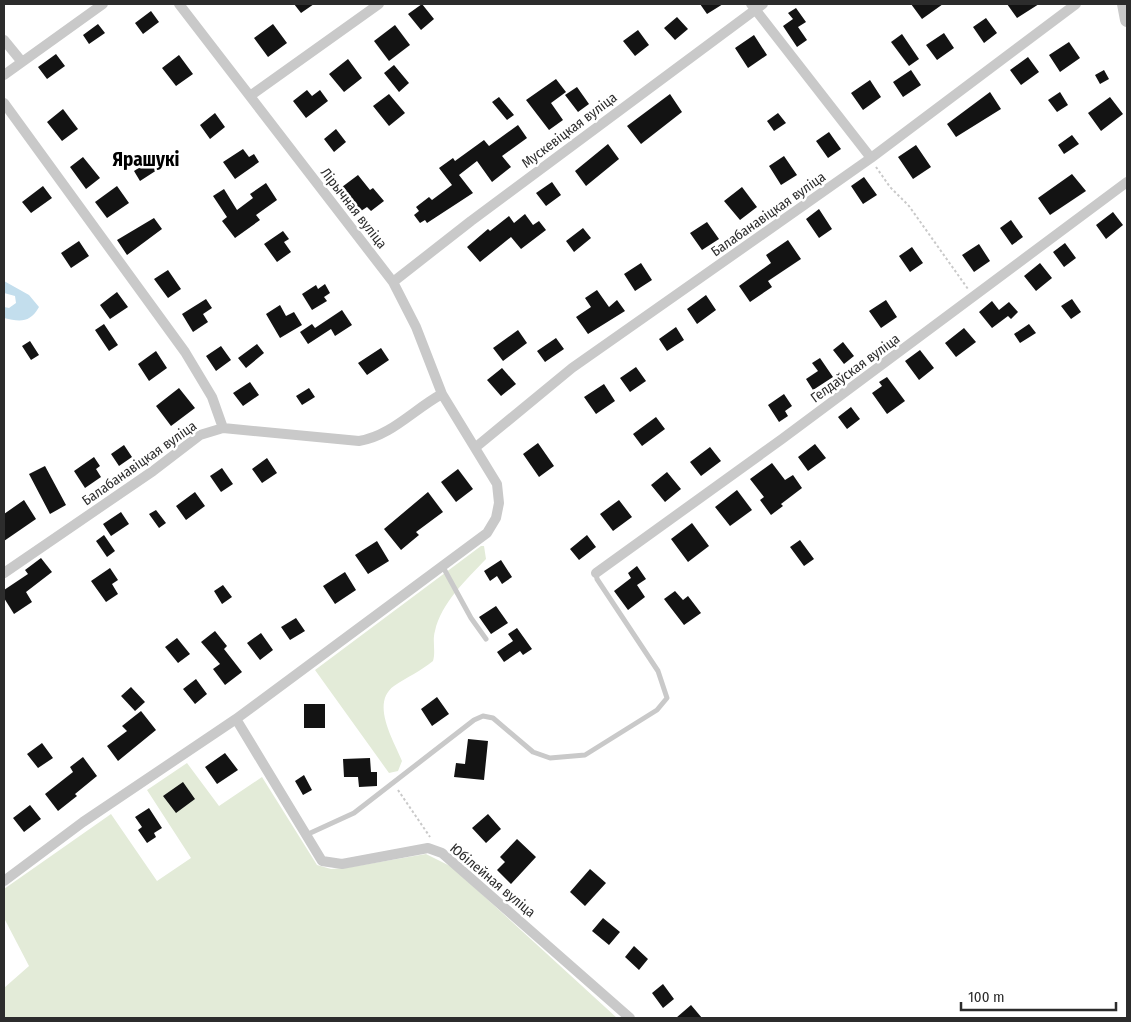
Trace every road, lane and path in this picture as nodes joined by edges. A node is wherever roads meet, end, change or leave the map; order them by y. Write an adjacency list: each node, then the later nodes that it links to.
1 (103, 4): 9 (street)
2 (178, 4): 11 (street, Лірычная вуліца)
3 (379, 4): 11 (street)
4 (1076, 4): 13 (street, Балабанавіцкая вуліца)
5 (1124, 4): 7 (street)
6 (757, 6): 13 (street); 15 (street, Мускевіцкая вуліца)
7 (1127, 20)
8 (4, 40): 9 (street)
9 (22, 62): 10 (street)
10 (4, 75)
11 (250, 96): 15 (street, Лірычная вуліца)
12 (4, 103): 18 (street)
13 (871, 158): 16 (path); 19 (street, Балабанавіцкая вуліца)
14 (1127, 182): 16 (street, Гелдаўская вуліца)
15 (393, 282): 17 (street, Лірычная вуліца)
16 (974, 297): 22 (street, Гелдаўская вуліца)
17 (442, 394): 18 (street, Балабанавіцкая вуліца); 19 (street, Лірычная вуліца)
18 (223, 428): 21 (street, Балабанавіцкая вуліца)
19 (476, 447): 20 (street, Лірычная вуліца)
20 (442, 566): 23 (lane); 24 (street, Лірычная вуліца)
21 (4, 573)
22 (596, 573): 25 (lane)
23 (486, 639)
24 (236, 719): 26 (street, Юбілейная вуліца); 28 (street, Лірычная вуліца)
25 (394, 783): 26 (lane); 27 (path)
26 (306, 835): 29 (street, Юбілейная вуліца)
27 (430, 837)
28 (4, 881)
29 (630, 1018)

